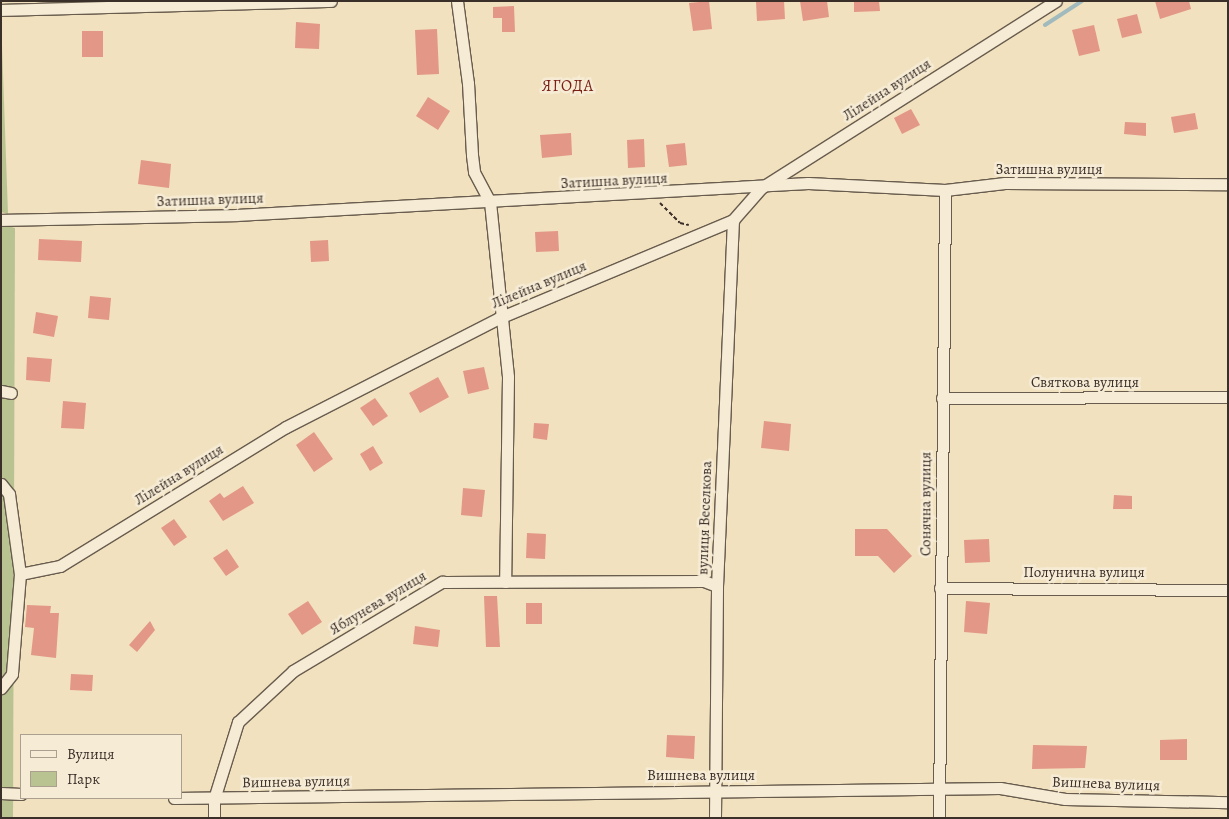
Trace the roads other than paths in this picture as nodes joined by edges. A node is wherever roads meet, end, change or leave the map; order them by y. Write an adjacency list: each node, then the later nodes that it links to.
1 (331, 1): 4 (street)
2 (457, 1): 8 (street)
3 (1056, 1): 6 (street, Лілейна вулиця)
4 (1, 10)
5 (1228, 184): 7 (street, Затишна вулиця)
6 (761, 188): 7 (street, Затишна вулиця); 8 (street, Затишна вулиця); 10 (street, Лілейна вулиця)
7 (944, 190): 13 (street, Сонячна вулиця)
8 (490, 202): 9 (street, Затишна вулиця); 11 (street)
9 (1, 220)
10 (733, 220): 11 (street, Лілейна вулиця); 17 (street, вулиця Веселкова)
11 (499, 318): 15 (street, Лілейна вулиця); 16 (street)
12 (1228, 397): 13 (street, Святкова вулиця)
13 (942, 398): 18 (street, Сонячна вулиця)
14 (1, 484): 15 (street)
15 (20, 574): 20 (street)
16 (505, 582): 17 (street, Яблунева вулиця); 26 (street, Яблунева вулиця)
17 (718, 586): 21 (street, вулиця Веселкова)
18 (940, 588): 19 (street, Полунична вулиця); 22 (street, Сонячна вулиця)
19 (1228, 590)
20 (1, 688)
21 (715, 790): 22 (street, Вишнева вулиця); 26 (street, Вишнева вулиця); 29 (street, вулиця Веселкова)
22 (939, 791): 27 (street, Вишнева вулиця); 30 (street, Сонячна вулиця)
23 (1, 793): 24 (street)
24 (20, 794)
25 (182, 798): 26 (street, Вишнева вулиця)
26 (214, 799): 28 (street, Яблунева вулиця)
27 (1228, 802)
28 (214, 818)
29 (715, 818)
30 (939, 818)

